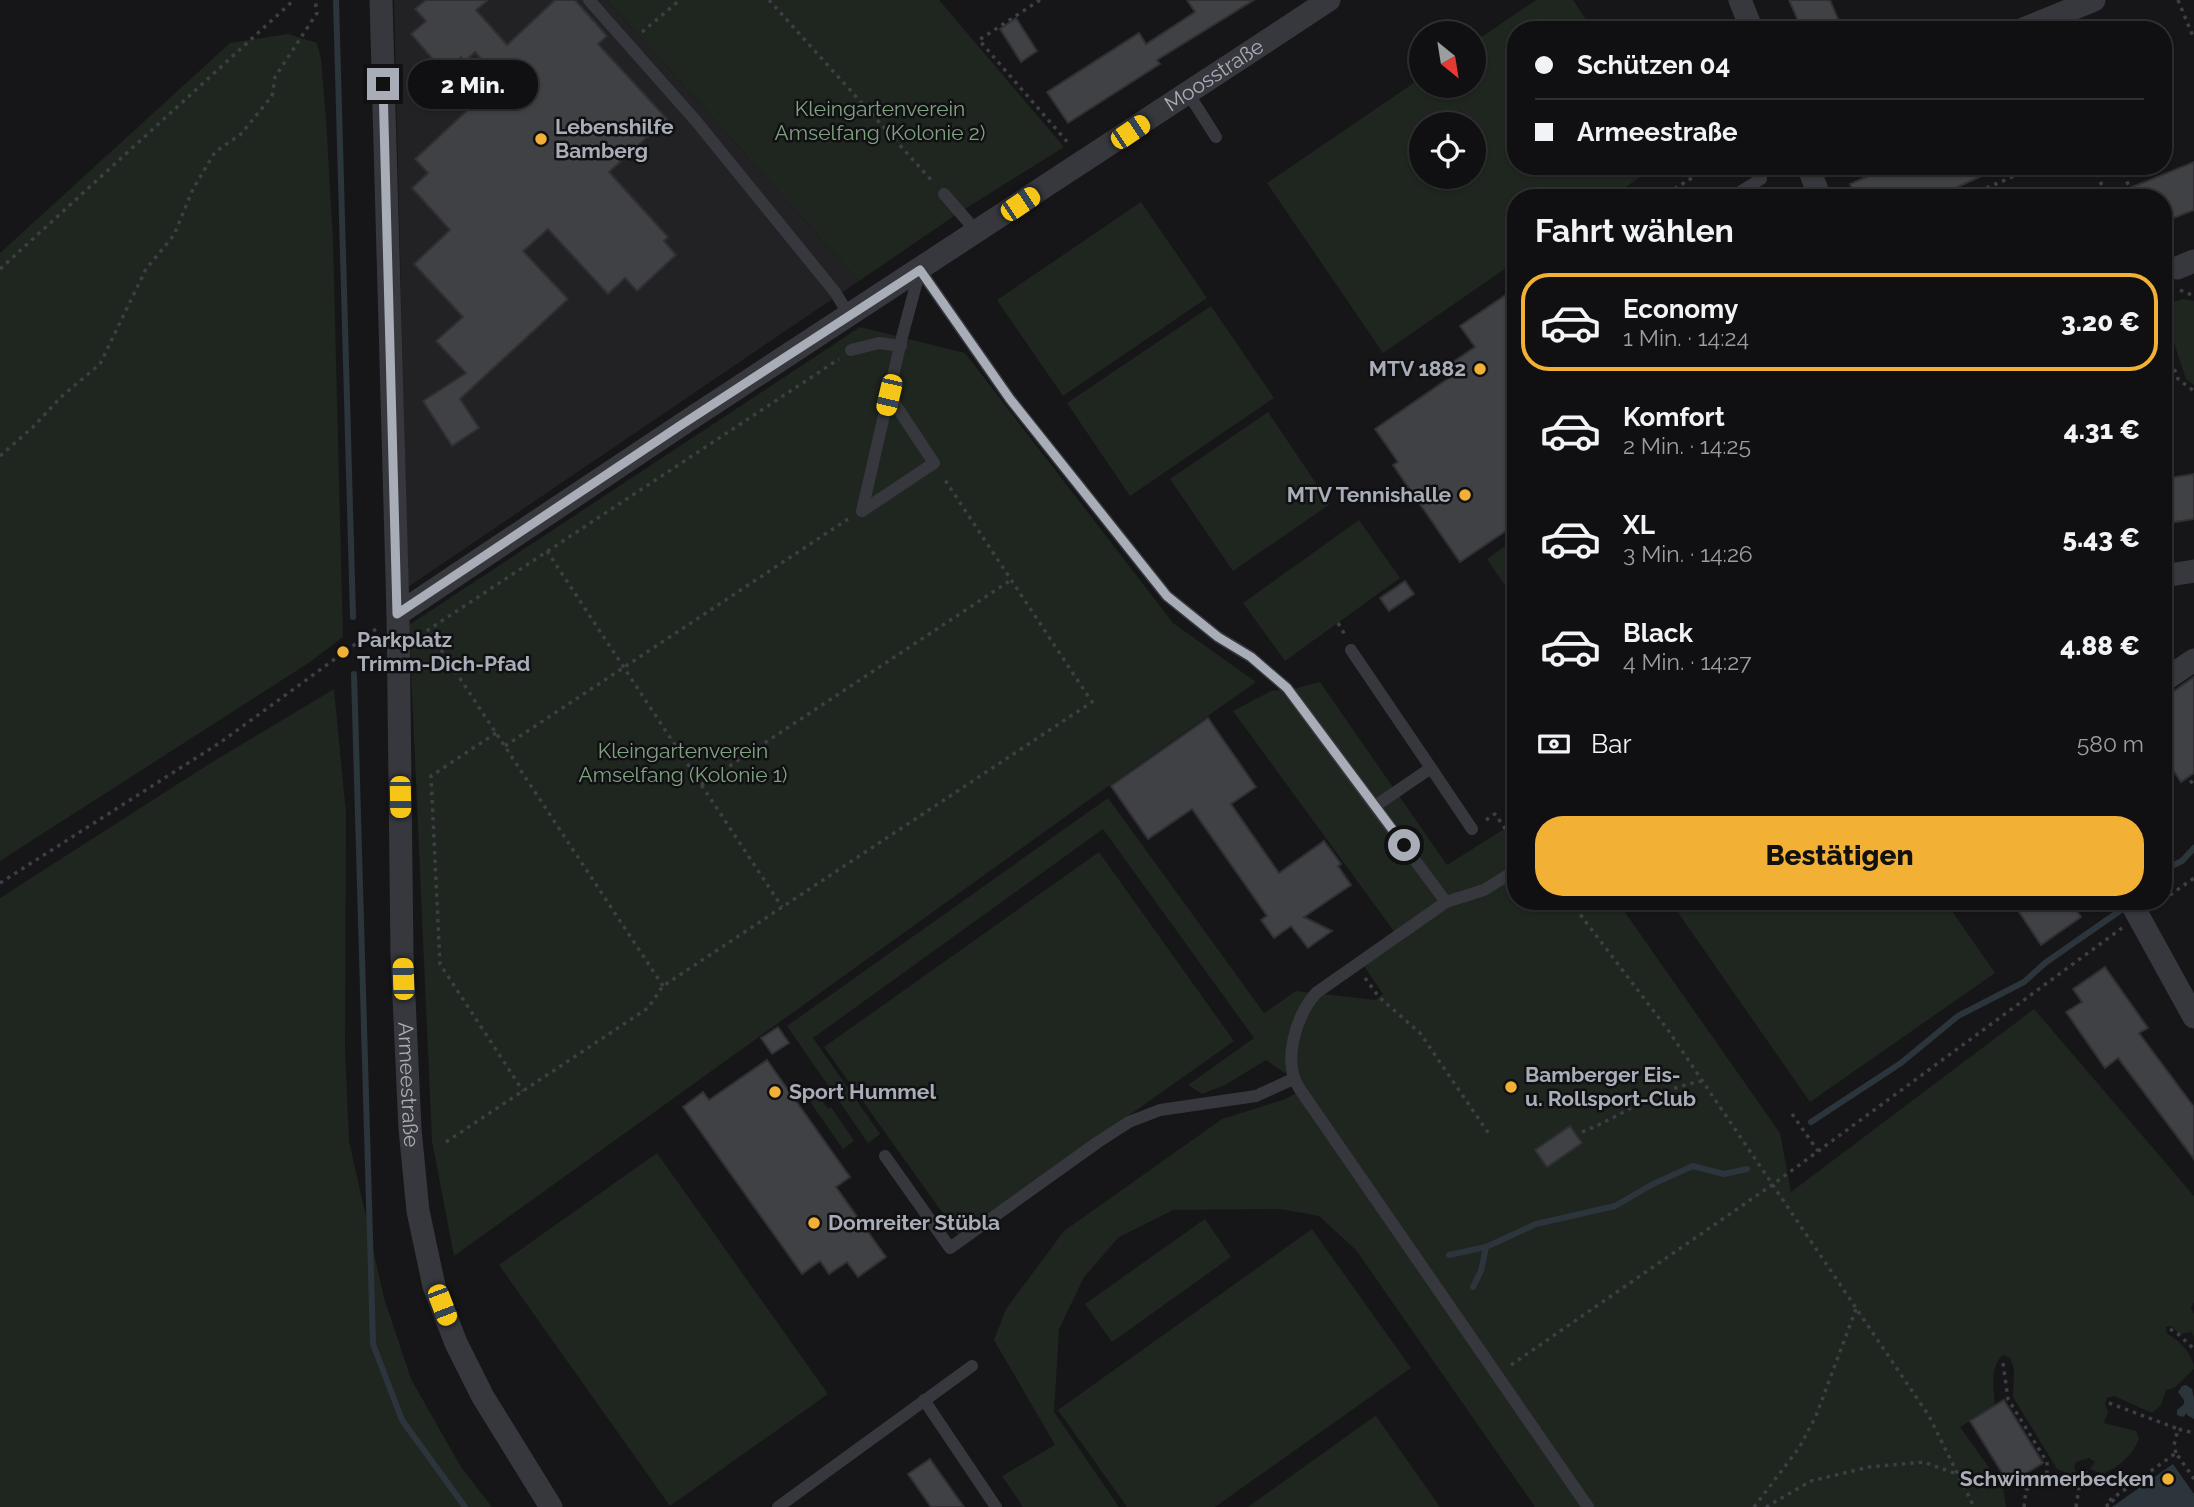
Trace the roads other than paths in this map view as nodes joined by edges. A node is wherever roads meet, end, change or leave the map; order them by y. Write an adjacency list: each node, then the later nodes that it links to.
1 (381, 0): 21 (street, Armeestraße)
2 (589, 0): 15 (lane)
3 (1329, 0): 8 (street, Moosstraße)
4 (1740, 0): 7 (street)
5 (2094, 0): 6 (street)
6 (2047, 16)
7 (1748, 21)
8 (1188, 93): 9 (lane); 13 (street, Moosstraße)
9 (1216, 137)
10 (1759, 175): 11 (lane)
11 (1744, 189)
12 (944, 194): 13 (lane)
13 (977, 232): 14 (street, Moosstraße)
14 (920, 270): 15 (street, Moosstraße); 16 (lane); 26 (lane)
15 (849, 315): 21 (street, Moosstraße)
16 (901, 346): 17 (lane); 18 (lane)
17 (851, 351)
18 (889, 395): 18 (lane)
19 (2194, 571): 20 (street)
20 (2172, 575)
21 (397, 614): 36 (street, Armeestraße)
22 (1351, 650): 25 (lane)
23 (2194, 660): 24 (street)
24 (2172, 675)
25 (1431, 768): 26 (lane); 27 (lane)
26 (1375, 806): 29 (lane)
27 (1472, 829)
28 (1507, 876): 29 (lane)
29 (1446, 902): 32 (lane)
30 (2134, 910): 31 (street)
31 (2194, 1017)
32 (1293, 1079): 33 (lane); 39 (lane)
33 (885, 1156)
34 (972, 1366): 35 (lane)
35 (924, 1400): 37 (lane); 38 (lane)
36 (551, 1507)
37 (778, 1507)
38 (996, 1507)
39 (1588, 1507)

